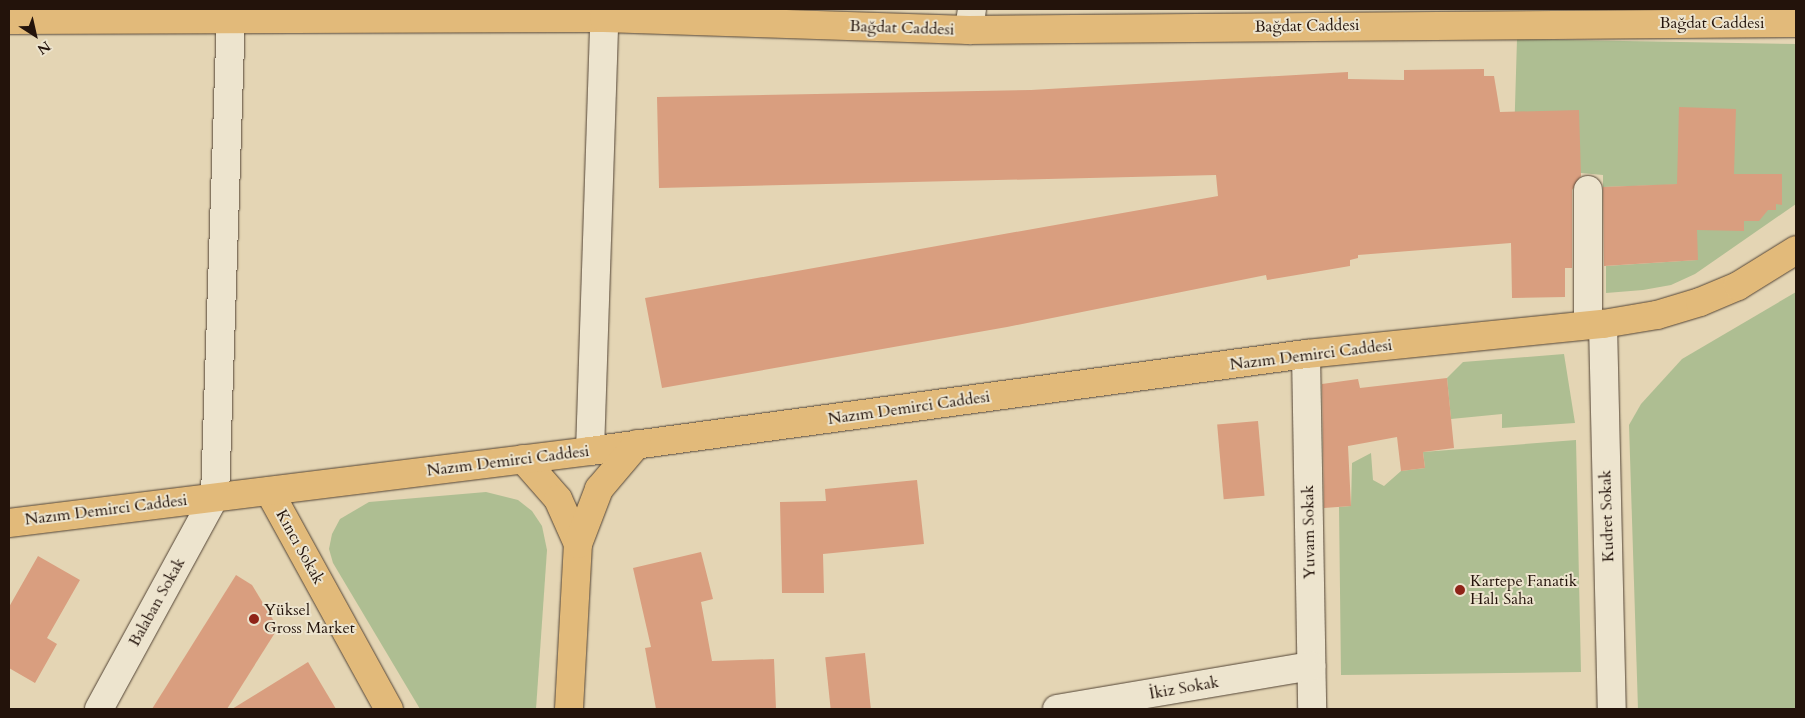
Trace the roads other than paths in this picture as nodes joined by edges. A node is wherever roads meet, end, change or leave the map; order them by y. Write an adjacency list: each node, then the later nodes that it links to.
1 (230, 13): 3 (main road, Bağdat Caddesi); 5 (main road, Bağdat Caddesi); 15 (street)
2 (1596, 16): 4 (main road, Bağdat Caddesi); 6 (main road, Bağdat Caddesi)
3 (604, 18): 4 (main road, Bağdat Caddesi); 12 (street)
4 (971, 19)
5 (9, 20)
6 (1796, 23)
7 (1588, 190): 9 (street, Kudret Sokak)
8 (1796, 250): 9 (main road, Nazım Demirci Caddesi)
9 (1596, 324): 10 (main road, Nazım Demirci Caddesi); 24 (street, Kudret Sokak)
10 (1306, 354): 11 (main road, Nazım Demirci Caddesi); 18 (street, Yuvam Sokak)
11 (637, 444): 12 (main road, Nazım Demirci Caddesi); 17 (main road)
12 (590, 451): 13 (main road, Nazım Demirci Caddesi)
13 (523, 460): 14 (main road, Nazım Demirci Caddesi); 17 (main road)
14 (270, 491): 15 (main road, Nazım Demirci Caddesi); 20 (main road, Kıncı Sokak)
15 (215, 496): 16 (main road, Nazım Demirci Caddesi); 19 (street, Balaban Sokak)
16 (9, 523)
17 (578, 544): 21 (main road)
18 (1311, 666): 22 (street, İkiz Sokak); 23 (street, Yuvam Sokak)
19 (99, 709)
20 (389, 709)
21 (569, 709)
22 (1056, 709)
23 (1312, 709)
24 (1612, 709)

